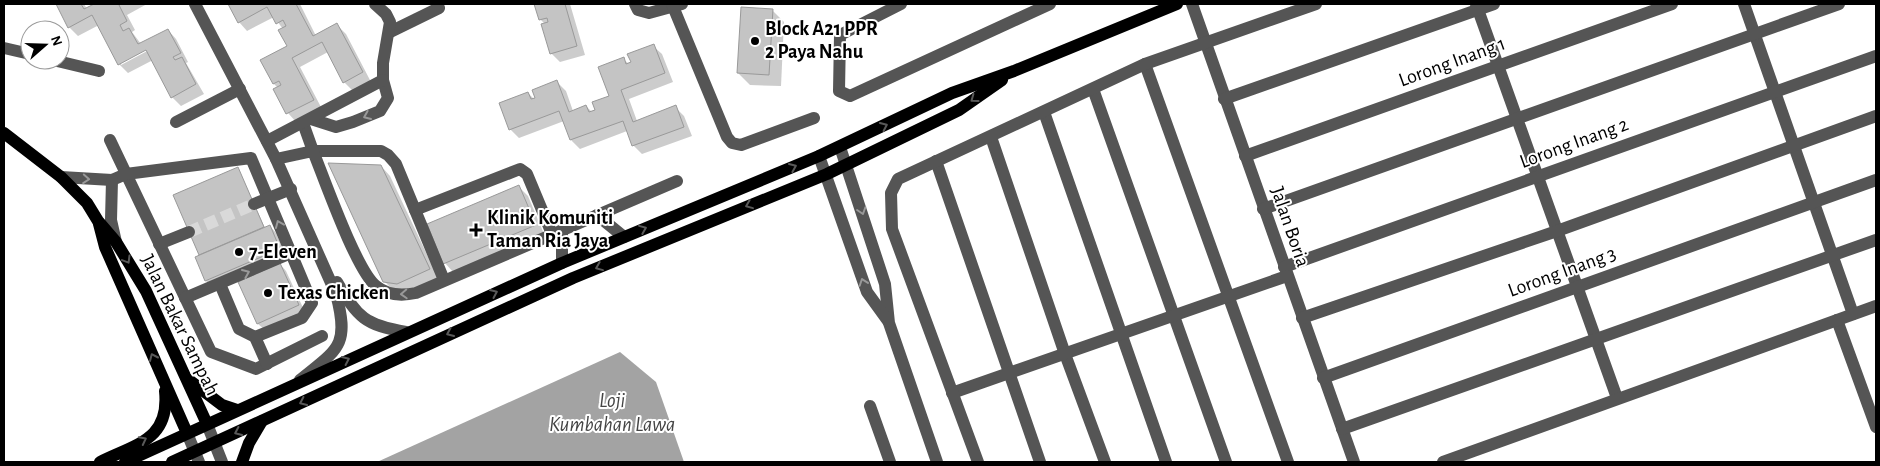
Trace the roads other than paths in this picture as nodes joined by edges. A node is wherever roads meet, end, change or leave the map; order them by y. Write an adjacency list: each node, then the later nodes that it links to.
1 (196, 4): 28 (street)
2 (375, 4): 16 (street)
3 (635, 4): 13 (street)
4 (901, 4): 5 (street)
5 (1050, 4)
6 (1177, 4): 26 (main road)
7 (1192, 4): 18 (street, Jalan Boria)
8 (1316, 4): 18 (street)
9 (1494, 4): 14 (street)
10 (1672, 4): 24 (street, Lorong Inang 1)
11 (1744, 4): 17 (street)
12 (1838, 4): 17 (street)
13 (676, 5): 34 (street)
14 (1477, 7): 24 (street); 31 (street)
15 (439, 8): 16 (street)
16 (390, 32): 27 (street)
17 (1755, 35): 30 (street); 35 (street)
18 (1204, 42): 23 (street); 31 (street, Jalan Boria)
19 (4, 48): 20 (street)
20 (20, 52)
21 (1876, 56): 30 (street, Lorong Inang 2)
22 (70, 64): 25 (street)
23 (1145, 64): 29 (street); 80 (street)
24 (1498, 66): 35 (street); 46 (street, Lorong Inang 1)
25 (99, 71)
26 (1014, 71): 43 (main road, one-way to 26); 49 (main road, one-way to 49)
27 (383, 80): 36 (street); 36 (street, one-way to 36)
28 (240, 89): 37 (street); 41 (street)
29 (1094, 89): 32 (street); 84 (street)
30 (1775, 92): 42 (street); 52 (street, Lorong Inang 2)
31 (1224, 99): 46 (street, Jalan Boria)
32 (1044, 112): 39 (street); 89 (street)
33 (1876, 116): 42 (street)
34 (814, 118)
35 (1517, 119): 52 (street); 61 (street)
36 (307, 121): 41 (street); 44 (street)
37 (176, 122)
38 (4, 133): 53 (main road, Jalan Bakar Sampah)
39 (991, 137): 48 (street); 93 (street)
40 (110, 140): 50 (street)
41 (267, 141): 47 (street)
42 (1793, 145): 59 (street); 65 (street)
43 (840, 147): 45 (main road); 49 (street)
44 (313, 151): 47 (street); 62 (street); 77 (street, one-way to 44)
45 (819, 156): 51 (street); 68 (main road, one-way to 45)
46 (1245, 156): 61 (street, Jalan Boria)
47 (276, 159): 57 (street)
48 (936, 161): 95 (street); 100 (street)
49 (847, 165): 51 (main road); 87 (street, one-way to 87)
50 (126, 174): 54 (street); 58 (street); 71 (street)
51 (827, 174): 87 (street, one-way to 51); 104 (main road, one-way to 104)
52 (1537, 176): 65 (street); 76 (street, Lorong Inang 2)
53 (60, 177): 54 (street, one-way to 54); 64 (main road, Jalan Bakar Sampah)
54 (112, 180): 70 (street)
55 (1876, 180): 59 (street, Lorong Inang 3)
56 (677, 181): 63 (street)
57 (291, 189): 58 (street); 72 (street)
58 (268, 199): 60 (street); 73 (street, one-way to 58)
59 (1813, 202): 74 (street); 79 (street, Lorong Inang 3)
60 (254, 204)
61 (1263, 209): 76 (street, Jalan Boria)
62 (415, 210): 67 (street); 77 (street)
63 (597, 215): 67 (street); 68 (street)
64 (98, 221): 70 (main road, Jalan Bakar Sampah); 98 (main road, Jalan Bakar Sampah, one-way to 64)
65 (1557, 231): 79 (street); 85 (street)
66 (189, 232): 71 (street)
67 (557, 232): 75 (street); 77 (street)
68 (624, 237): 75 (main road)
69 (1876, 240): 74 (street)
70 (116, 242): 96 (main road, Jalan Bakar Sampah, one-way to 96)
71 (159, 244): 81 (street)
72 (317, 248): 88 (street); 99 (street)
73 (291, 254): 78 (street, one-way to 73); 91 (street)
74 (1832, 256): 83 (street); 92 (street)
75 (562, 263): 88 (main road, one-way to 75)
76 (1286, 271): 80 (street, Lorong Inang 2); 85 (street, Jalan Boria)
77 (444, 280)
78 (220, 284): 81 (street); 91 (street)
79 (1576, 286): 92 (street); 97 (street, Lorong Inang 3)
80 (1229, 297): 84 (street, Lorong Inang 2); 123 (street)
81 (185, 298): 94 (street)
82 (1876, 306): 83 (street)
83 (1853, 314): 86 (street)
84 (1174, 316): 89 (street, Lorong Inang 2); 122 (street)
85 (1302, 318): 97 (street, Jalan Boria)
86 (1837, 320): 101 (street); 106 (street)
87 (889, 323): 117 (street)
88 (406, 332): 99 (main road, one-way to 88)
89 (1121, 334): 93 (street, Lorong Inang 2); 121 (street)
90 (322, 336): 94 (street)
91 (255, 337): 94 (street)
92 (1597, 341): 101 (street); 107 (street)
93 (1065, 354): 95 (street, Lorong Inang 2); 120 (street)
94 (267, 364)
95 (1008, 373): 100 (street, Lorong Inang 2); 119 (street)
96 (185, 376): 103 (main road); 105 (main road, Jalan Bakar Sampah)
97 (1323, 378): 107 (street, Jalan Boria)
98 (164, 380): 108 (main road, Jalan Bakar Sampah); 111 (main road, one-way to 98)
99 (298, 383): 103 (main road)
100 (952, 393): 118 (street)
101 (1617, 398): 125 (street)
102 (870, 406): 116 (street)
103 (237, 410): 105 (main road)
104 (262, 421): 109 (main road, one-way to 109); 115 (main road)
105 (207, 424): 108 (main road); 109 (street)
106 (1876, 427)
107 (1342, 429): 124 (street, Jalan Boria)
108 (187, 433): 110 (street); 112 (main road)
109 (214, 443): 110 (main road); 114 (street)
110 (196, 457): 113 (main road)
111 (100, 462)
112 (125, 462)
113 (172, 462)
114 (222, 462)
115 (242, 462)
116 (890, 462)
117 (937, 462)
118 (978, 462)
119 (1040, 462)
120 (1105, 462)
121 (1166, 462)
122 (1226, 462)
123 (1288, 462)
124 (1354, 462)
125 (1443, 462)

